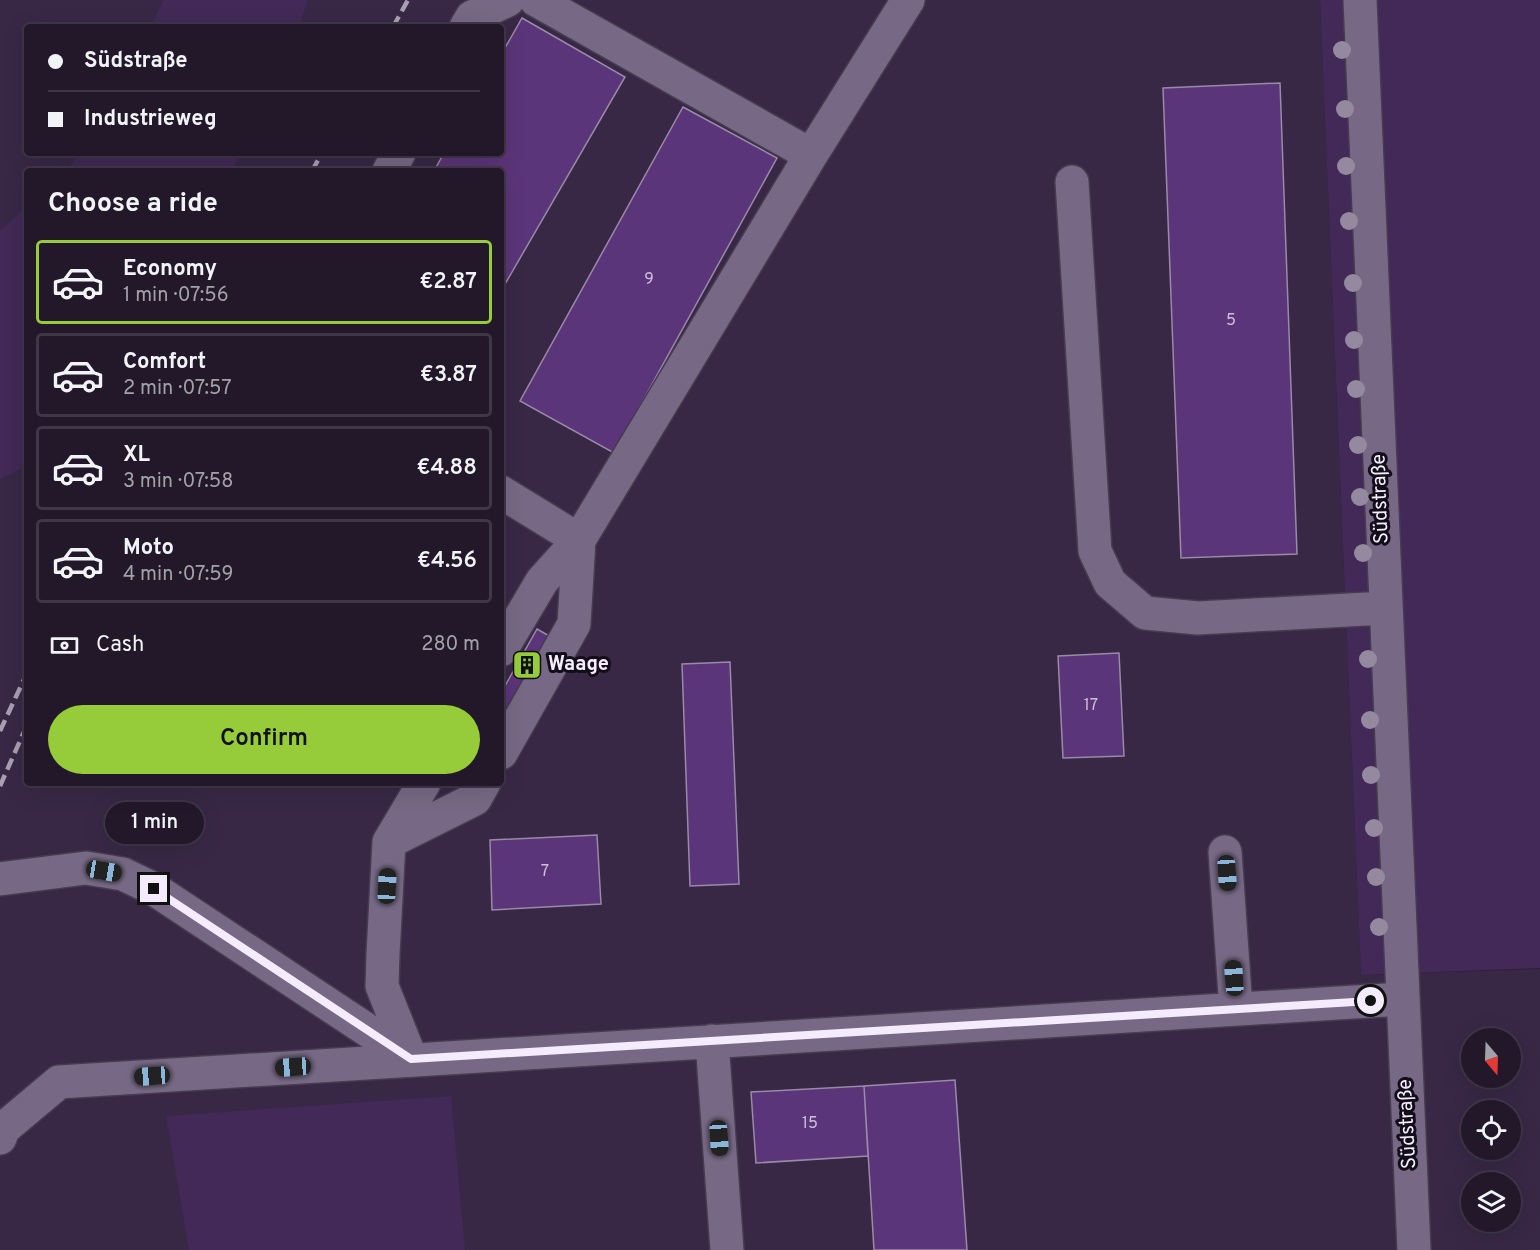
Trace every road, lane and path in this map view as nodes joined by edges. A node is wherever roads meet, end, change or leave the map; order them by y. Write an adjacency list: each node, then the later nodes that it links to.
1 (508, 0): 5 (street)
2 (536, 0): 6 (street)
3 (908, 0): 6 (street)
4 (1360, 0): 10 (street, Südstraße)
5 (468, 24)
6 (811, 155): 9 (street)
7 (1072, 182): 10 (street)
8 (504, 494): 9 (street)
9 (579, 540): 11 (street); 12 (street)
10 (1385, 608): 18 (street, Südstraße)
11 (504, 645)
12 (504, 748)
13 (422, 786): 15 (street)
14 (482, 786): 15 (street)
15 (389, 842): 21 (street)
16 (1225, 852): 19 (street)
17 (0, 879): 21 (street)
18 (1402, 999): 19 (street); 24 (street, Südstraße)
19 (1236, 1009): 20 (street)
20 (712, 1041): 21 (street); 23 (street)
21 (411, 1059): 22 (street)
22 (0, 1138)
23 (727, 1250)
24 (1414, 1250)

